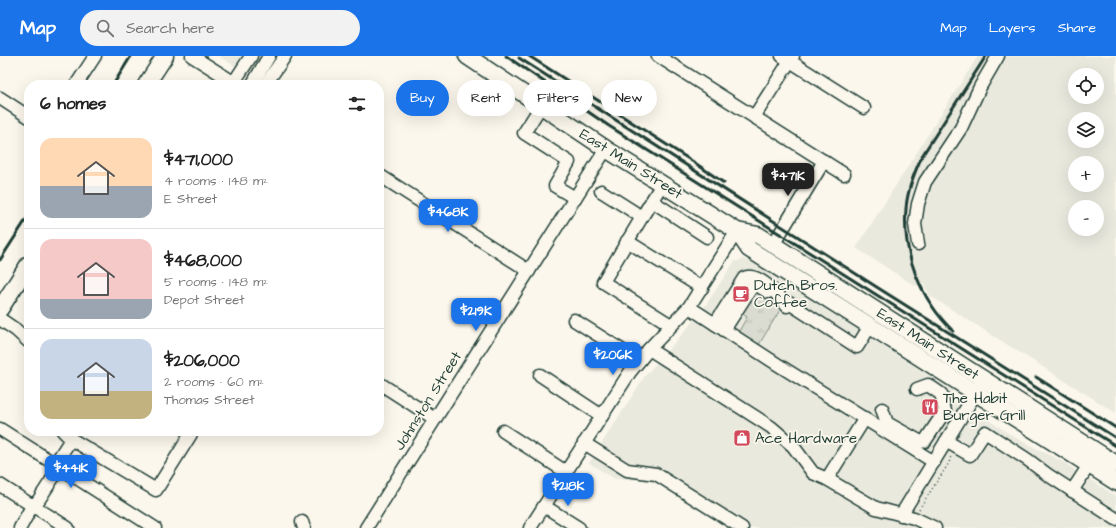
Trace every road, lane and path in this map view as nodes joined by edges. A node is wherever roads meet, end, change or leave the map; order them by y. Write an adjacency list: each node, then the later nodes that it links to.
1 (95, 56): 11 (street)
2 (165, 56): 12 (main road)
3 (192, 56): 13 (street)
4 (251, 56): 14 (street)
5 (270, 56): 15 (street)
6 (285, 56): 16 (street)
7 (467, 56): 17 (main road, East Main Street)
8 (658, 56): 23 (street)
9 (998, 56): 36 (street)
10 (788, 58): 19 (street); 23 (street)
11 (79, 80)
12 (149, 80)
13 (230, 80)
14 (238, 80)
15 (255, 80)
16 (268, 80)
17 (523, 94)
18 (0, 98): 20 (street)
19 (864, 108)
20 (24, 114)
21 (535, 116): 30 (street)
22 (556, 116): 24 (main road, East Main Street)
23 (754, 117): 25 (street)
24 (606, 149): 28 (main road, East Main Street); 30 (street, Johnston Street)
25 (824, 161): 26 (street); 37 (street)
26 (844, 174)
27 (384, 178): 38 (street)
28 (662, 184): 31 (street); 33 (main road, East Main Street)
29 (601, 191): 32 (street)
30 (575, 198): 38 (street, Johnston Street)
31 (652, 201): 32 (street); 34 (street)
32 (642, 217): 35 (street)
33 (737, 231): 37 (main road, East Main Street); 40 (street); 46 (main road, East Main Street)
34 (707, 237)
35 (627, 241): 40 (street); 45 (street)
36 (918, 244)
37 (773, 245): 52 (main road, East Main Street)
38 (529, 271): 58 (street, Johnston Street)
39 (24, 273): 42 (main road)
40 (702, 288): 41 (street)
41 (689, 307): 45 (street); 47 (street)
42 (0, 309)
43 (0, 320): 48 (street)
44 (574, 320): 50 (street)
45 (671, 325): 49 (street)
46 (870, 326): 47 (street); 55 (main road, East Main Street)
47 (719, 327): 57 (street)
48 (24, 337)
49 (649, 349): 50 (street); 72 (street)
50 (639, 361): 56 (street)
51 (540, 375): 56 (street)
52 (984, 380): 55 (street); 68 (main road, East Main Street)
53 (384, 386): 58 (street)
54 (917, 390): 59 (street)
55 (976, 394): 66 (street); 69 (main road, East Main Street)
56 (602, 416): 65 (street)
57 (865, 418): 67 (street); 72 (street)
58 (435, 419): 84 (street, Johnston Street)
59 (898, 419)
60 (0, 429): 70 (street)
61 (503, 431): 71 (street)
62 (67, 436): 70 (street)
63 (69, 436): 64 (street)
64 (190, 436)
65 (584, 443): 71 (street); 87 (street)
66 (952, 444): 67 (street); 75 (street); 79 (path)
67 (934, 462): 78 (street)
68 (1116, 464)
69 (1089, 465): 73 (main road, East Main Street); 75 (street)
70 (57, 466): 76 (street); 83 (street)
71 (566, 472): 77 (street)
72 (827, 479): 78 (street)
73 (1116, 482)
74 (0, 485): 76 (street)
75 (1072, 491): 80 (street)
76 (32, 506): 81 (street); 82 (street)
77 (544, 506): 85 (street); 86 (street)
78 (901, 515): 79 (street)
79 (914, 518): 88 (street)
80 (1116, 519)
81 (20, 528)
82 (68, 528)
83 (155, 528)
84 (366, 528)
85 (530, 528)
86 (579, 528)
87 (742, 528)
88 (935, 528)

